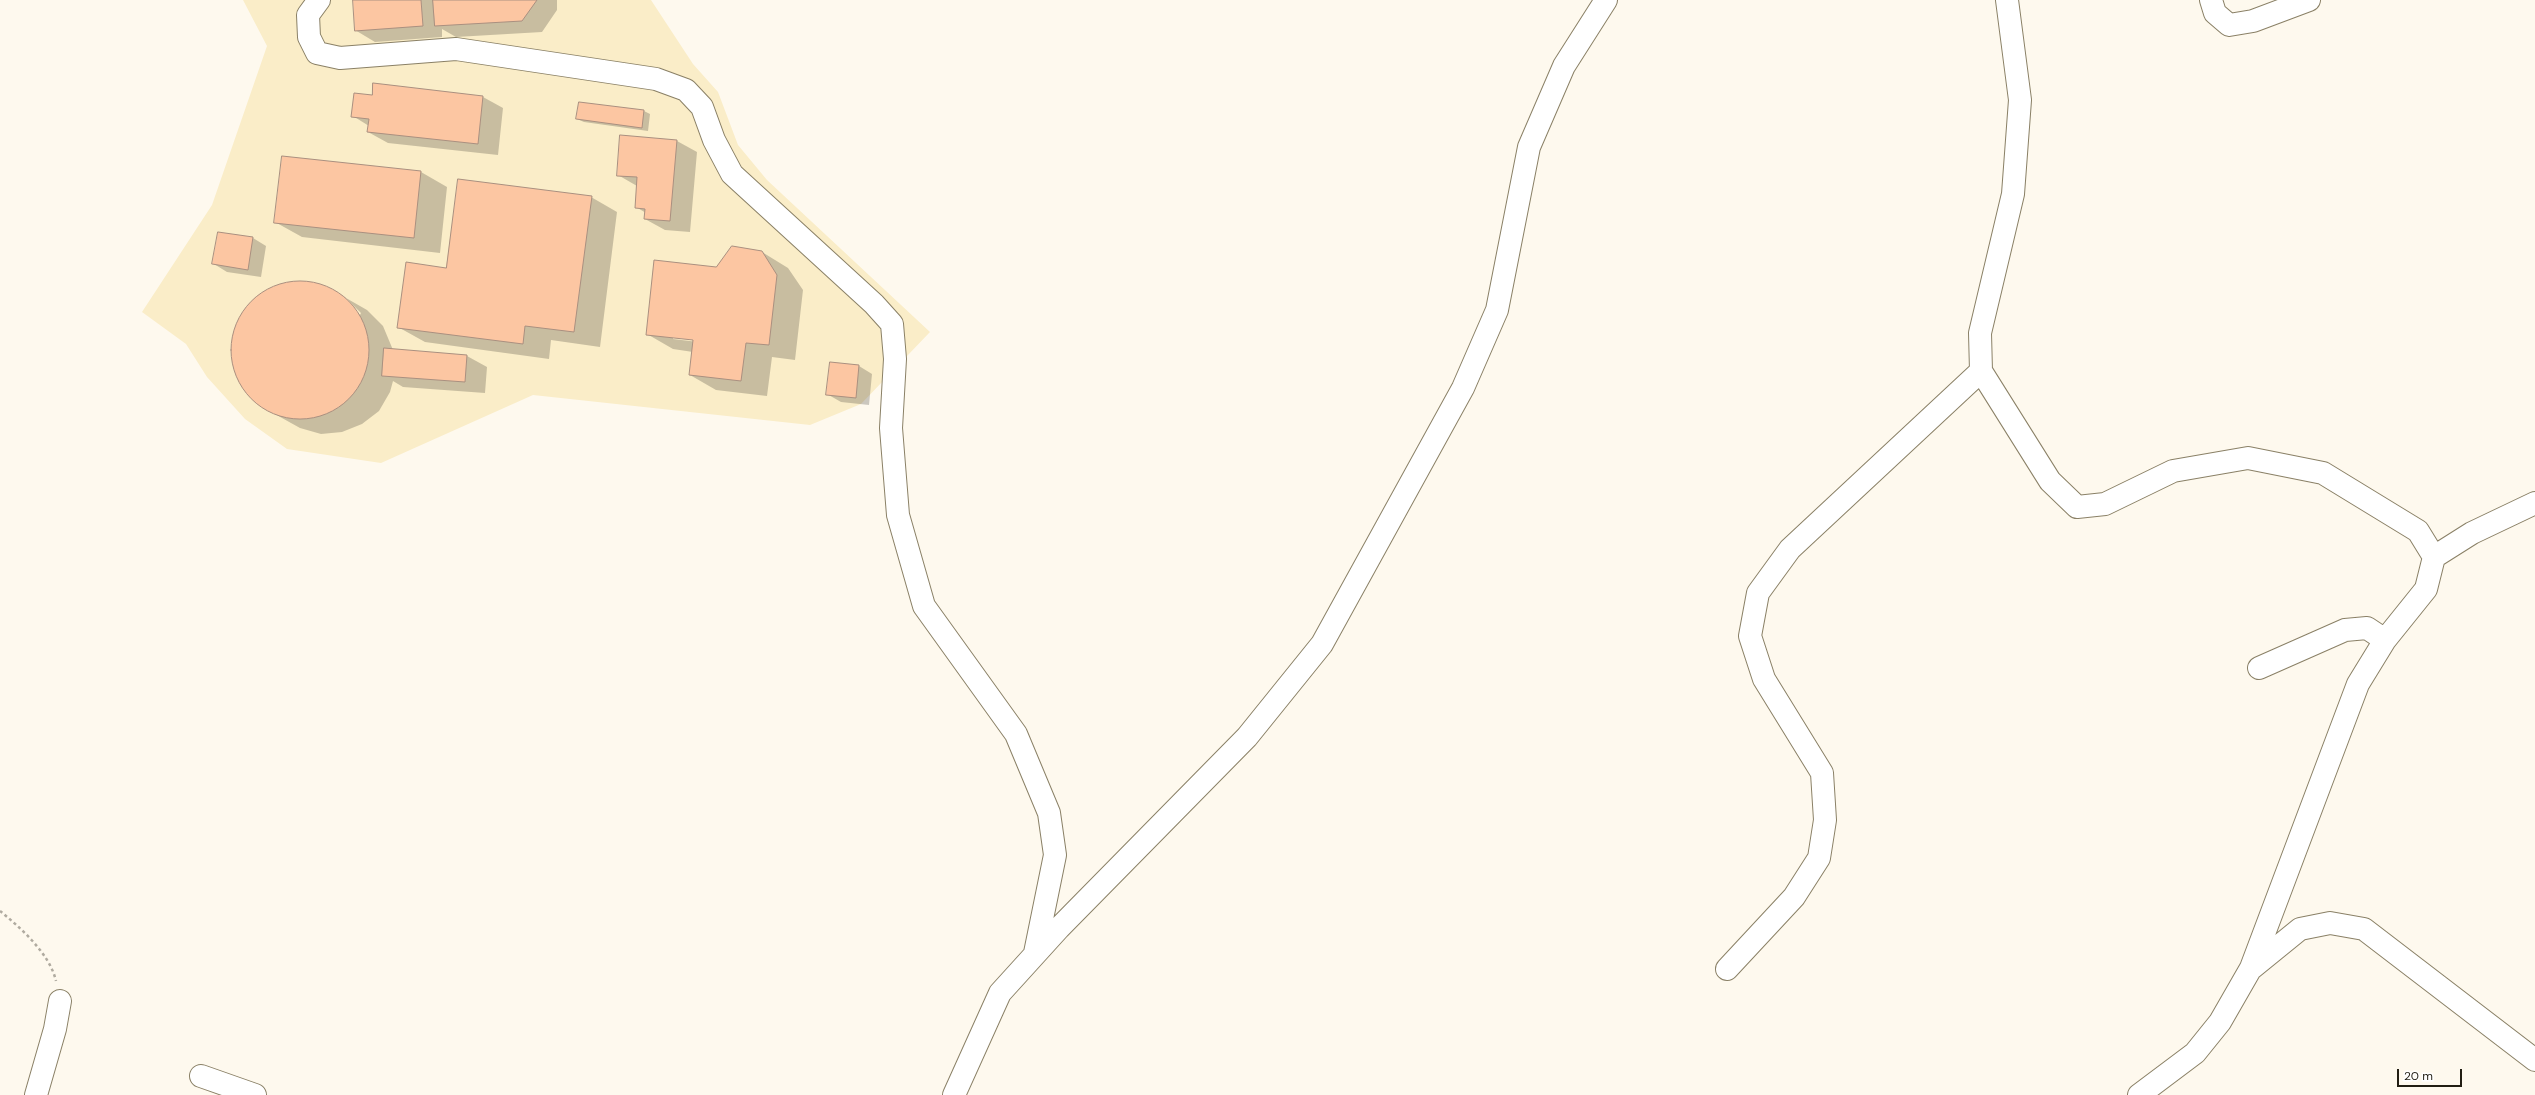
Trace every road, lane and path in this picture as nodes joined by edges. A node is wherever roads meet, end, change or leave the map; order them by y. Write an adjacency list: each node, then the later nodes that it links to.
1 (319, 0): 12 (street)
2 (1606, 0): 12 (street)
3 (2007, 0): 6 (street)
4 (2211, 0): 5 (street)
5 (2309, 0)
6 (1981, 371): 8 (street); 14 (street)
7 (2535, 503): 8 (street)
8 (2434, 557): 9 (street)
9 (2385, 640): 10 (street); 13 (street)
10 (2259, 668)
11 (0, 911): 15 (path)
12 (1036, 953): 20 (street)
13 (2251, 968): 16 (street); 21 (street)
14 (1727, 969)
15 (60, 1001): 18 (street)
16 (2535, 1060)
17 (201, 1076): 19 (street)
18 (36, 1095)
19 (255, 1095)
20 (954, 1095)
21 (2139, 1095)

